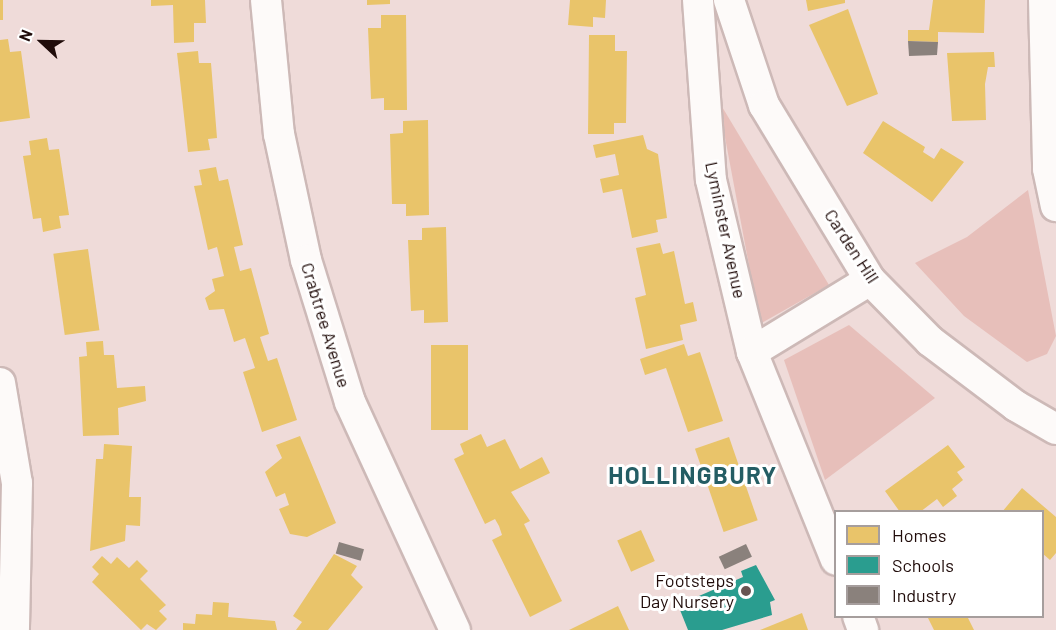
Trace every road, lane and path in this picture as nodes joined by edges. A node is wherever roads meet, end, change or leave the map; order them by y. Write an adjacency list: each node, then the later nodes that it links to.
1 (266, 0): 12 (street, Crabtree Avenue)
2 (698, 0): 7 (street, Lyminster Avenue)
3 (729, 0): 6 (street, Carden Hill)
4 (1044, 0): 5 (street)
5 (1056, 206)
6 (870, 280): 7 (street); 9 (street, Carden Hill)
7 (752, 352): 10 (street, Lyminster Avenue)
8 (0, 383): 11 (street)
9 (1056, 429)
10 (834, 555)
11 (14, 630)
12 (455, 630)

